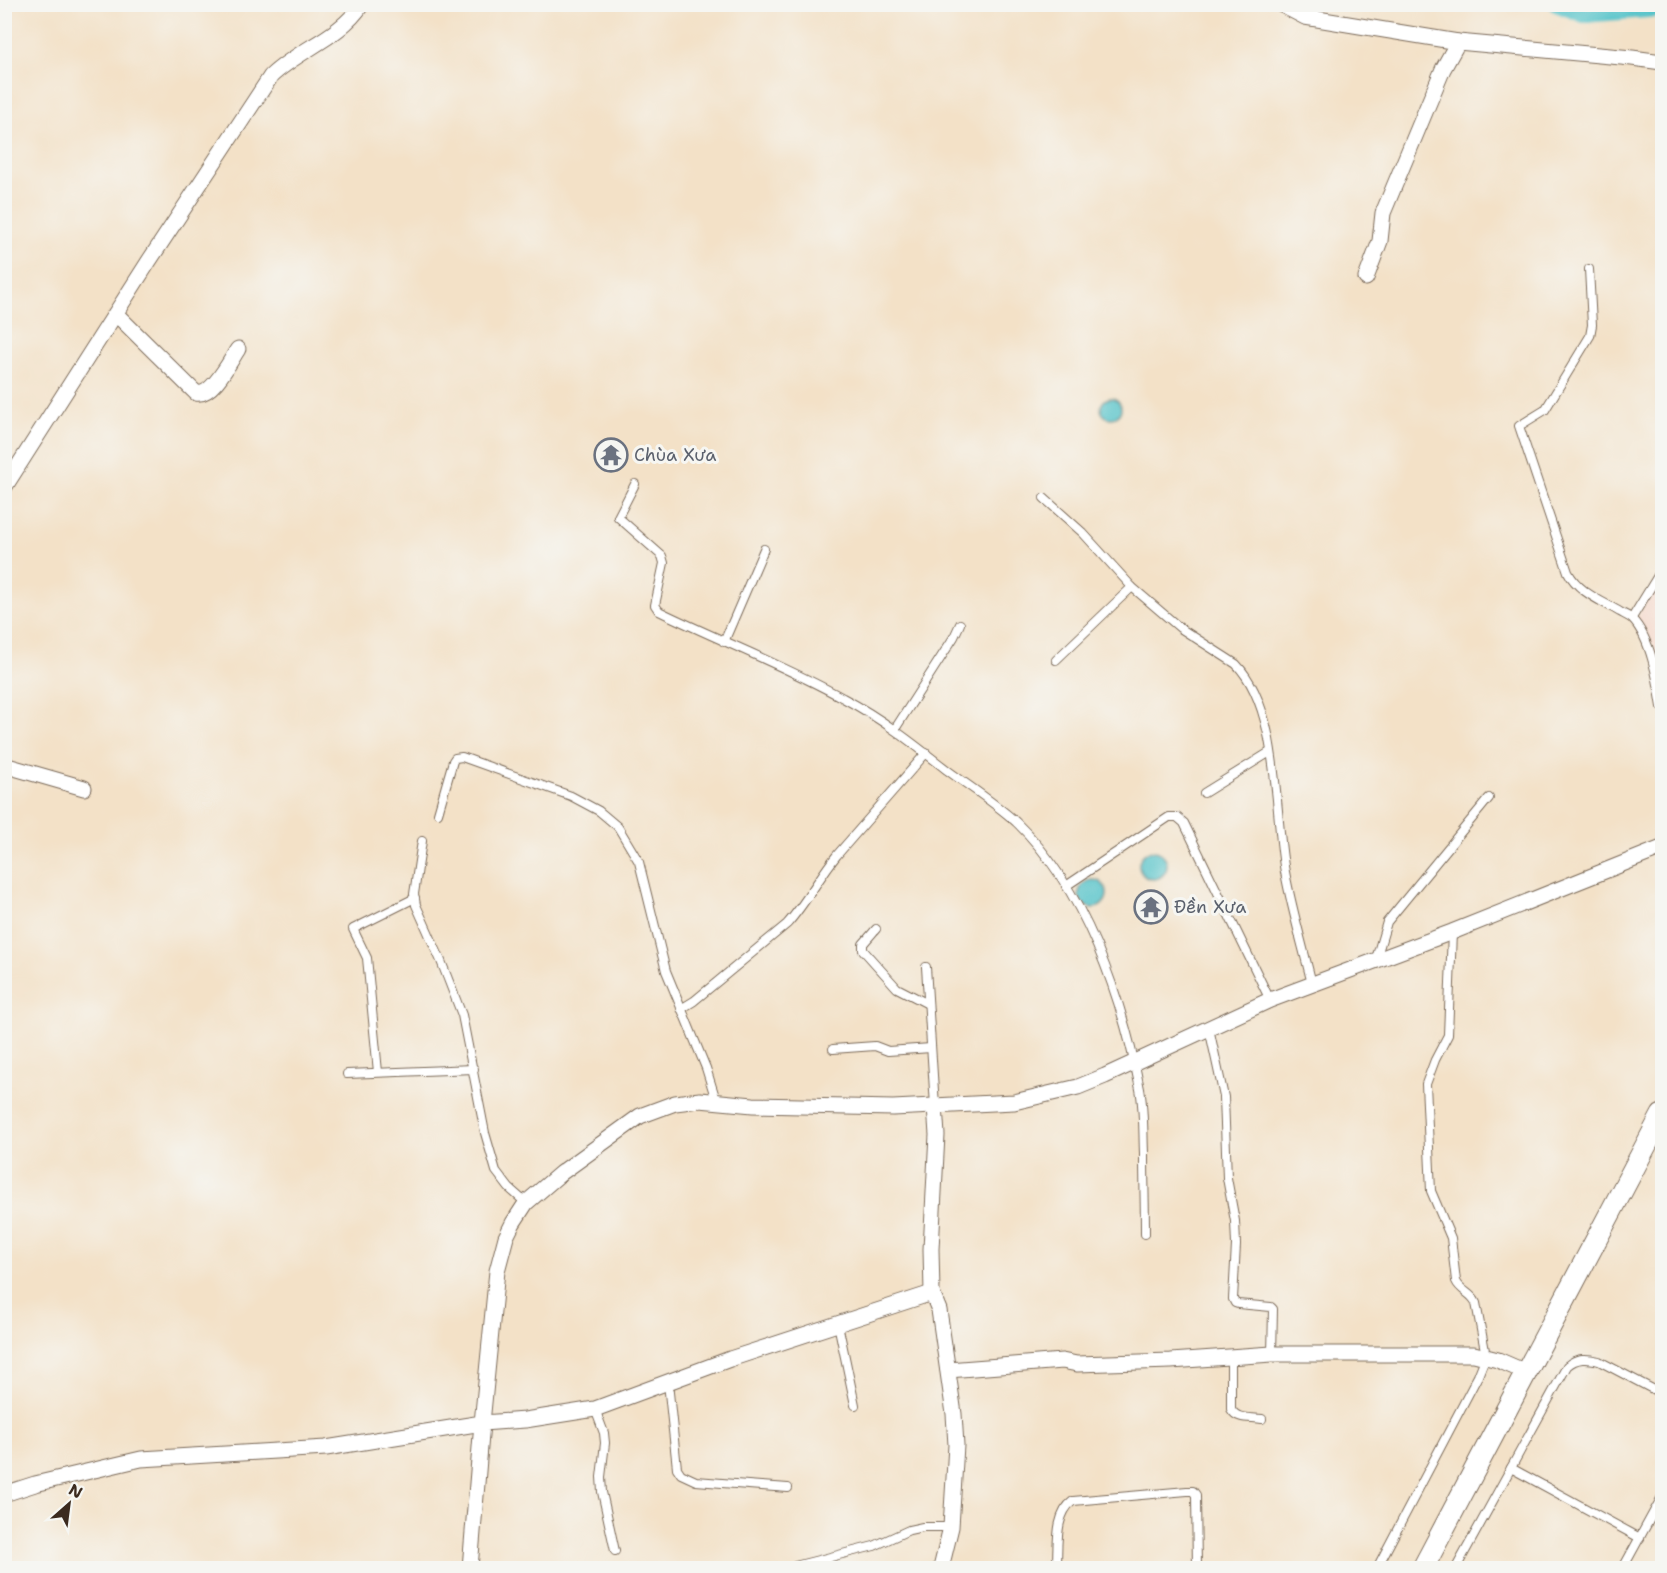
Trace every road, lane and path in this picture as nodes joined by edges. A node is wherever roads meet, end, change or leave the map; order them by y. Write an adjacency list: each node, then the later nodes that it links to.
1 (362, 4): 7 (street)
2 (1280, 4): 3 (street)
3 (1458, 42): 4 (street); 6 (street)
4 (1662, 62)
5 (1588, 269): 15 (lane)
6 (1366, 278)
7 (116, 314): 8 (street); 10 (street)
8 (238, 349)
9 (635, 484): 17 (lane)
10 (4, 488)
11 (1044, 498): 14 (lane)
12 (764, 549): 17 (lane)
13 (1662, 569): 15 (lane)
14 (1132, 587): 18 (lane); 21 (lane)
15 (1632, 618): 19 (lane)
16 (960, 624): 20 (lane)
17 (724, 642): 20 (lane)
18 (1056, 660)
19 (1662, 707)
20 (895, 729): 22 (lane)
21 (1270, 752): 25 (lane); 36 (lane)
22 (927, 753): 30 (lane); 39 (lane)
23 (4, 765): 24 (street)
24 (84, 788)
25 (1204, 794)
26 (1490, 798): 34 (lane)
27 (438, 813): 39 (lane)
28 (422, 841): 31 (lane)
29 (1662, 848): 33 (street)
30 (1066, 886): 37 (lane); 43 (lane)
31 (415, 898): 44 (lane); 45 (lane)
32 (876, 929): 38 (lane)
33 (1452, 932): 34 (street); 56 (lane)
34 (1376, 960): 36 (street)
35 (926, 967): 38 (lane)
36 (1312, 984): 37 (street)
37 (1270, 1000): 40 (street)
38 (928, 1004): 41 (lane)
39 (681, 1009): 47 (lane)
40 (1208, 1027): 43 (street); 54 (lane)
41 (931, 1048): 42 (lane); 48 (lane)
42 (833, 1049)
43 (1133, 1064): 48 (street); 51 (lane)
44 (474, 1069): 45 (lane); 50 (lane)
45 (378, 1072): 46 (lane)
46 (347, 1074)
47 (716, 1100): 48 (street); 50 (street)
48 (935, 1106): 52 (street)
49 (1662, 1115): 58 (street)
50 (526, 1203): 64 (street)
51 (1145, 1234)
52 (932, 1293): 53 (street); 57 (street)
53 (838, 1324): 59 (street); 61 (lane)
54 (1272, 1354): 55 (street); 56 (street)
55 (1231, 1357): 57 (street); 63 (lane)
56 (1492, 1358): 58 (street); 77 (lane)
57 (948, 1370): 69 (street)
58 (1524, 1371): 78 (street)
59 (668, 1383): 62 (street); 66 (lane)
60 (1662, 1394): 65 (lane)
61 (855, 1405)
62 (595, 1410): 64 (street); 71 (lane)
63 (1262, 1419)
64 (482, 1423): 67 (street); 72 (street)
65 (1511, 1468): 70 (lane); 79 (lane)
66 (788, 1488)
67 (4, 1494)
68 (1662, 1497): 70 (lane)
69 (951, 1527): 73 (lane); 74 (street)
70 (1640, 1538): 80 (lane)
71 (615, 1551)
72 (470, 1569)
73 (787, 1569)
74 (941, 1569)
75 (1055, 1569): 76 (lane)
76 (1197, 1569)
77 (1377, 1569)
78 (1423, 1569)
79 (1456, 1569)
80 (1623, 1569)

